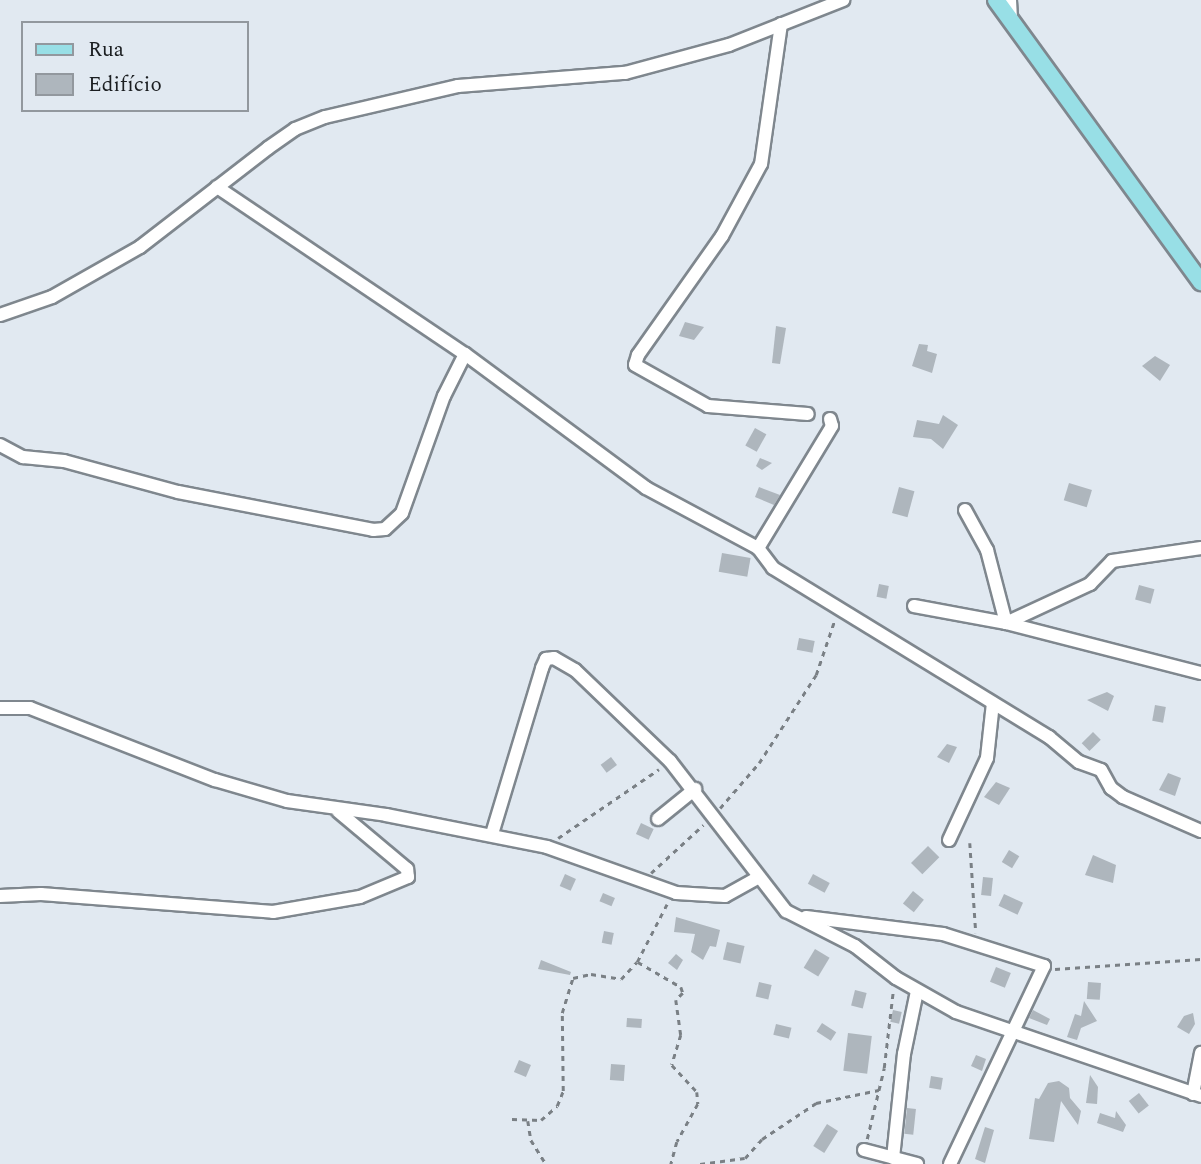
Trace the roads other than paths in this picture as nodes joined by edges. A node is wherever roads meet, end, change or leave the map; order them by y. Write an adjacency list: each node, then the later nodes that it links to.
1 (843, 0): 4 (street)
2 (996, 0): 3 (main road)
3 (1011, 8): 6 (main road)
4 (781, 24): 5 (street); 9 (street)
5 (217, 187): 7 (street); 8 (street)
6 (1201, 282)
7 (0, 315)
8 (464, 354): 11 (street); 13 (street)
9 (808, 414)
10 (830, 419): 13 (street)
11 (0, 445)
12 (965, 510): 16 (street)
13 (758, 548): 18 (street)
14 (1201, 548): 16 (street)
15 (914, 607): 16 (street)
16 (1006, 623): 17 (street)
17 (1201, 673)
18 (993, 703): 23 (street); 25 (street)
19 (0, 708): 21 (street)
20 (695, 789): 22 (street); 24 (street); 26 (street)
21 (336, 809): 24 (street); 27 (street)
22 (657, 819)
23 (1201, 831)
24 (492, 834): 26 (street)
25 (949, 839)
26 (757, 878): 28 (street)
27 (0, 896)
28 (802, 917): 29 (street); 30 (street)
29 (917, 991): 30 (street); 34 (street)
30 (1013, 1032): 32 (street); 36 (street)
31 (1201, 1053): 32 (street)
32 (1197, 1095)
33 (864, 1150): 34 (street)
34 (893, 1158): 35 (street)
35 (917, 1164)
36 (950, 1164)

